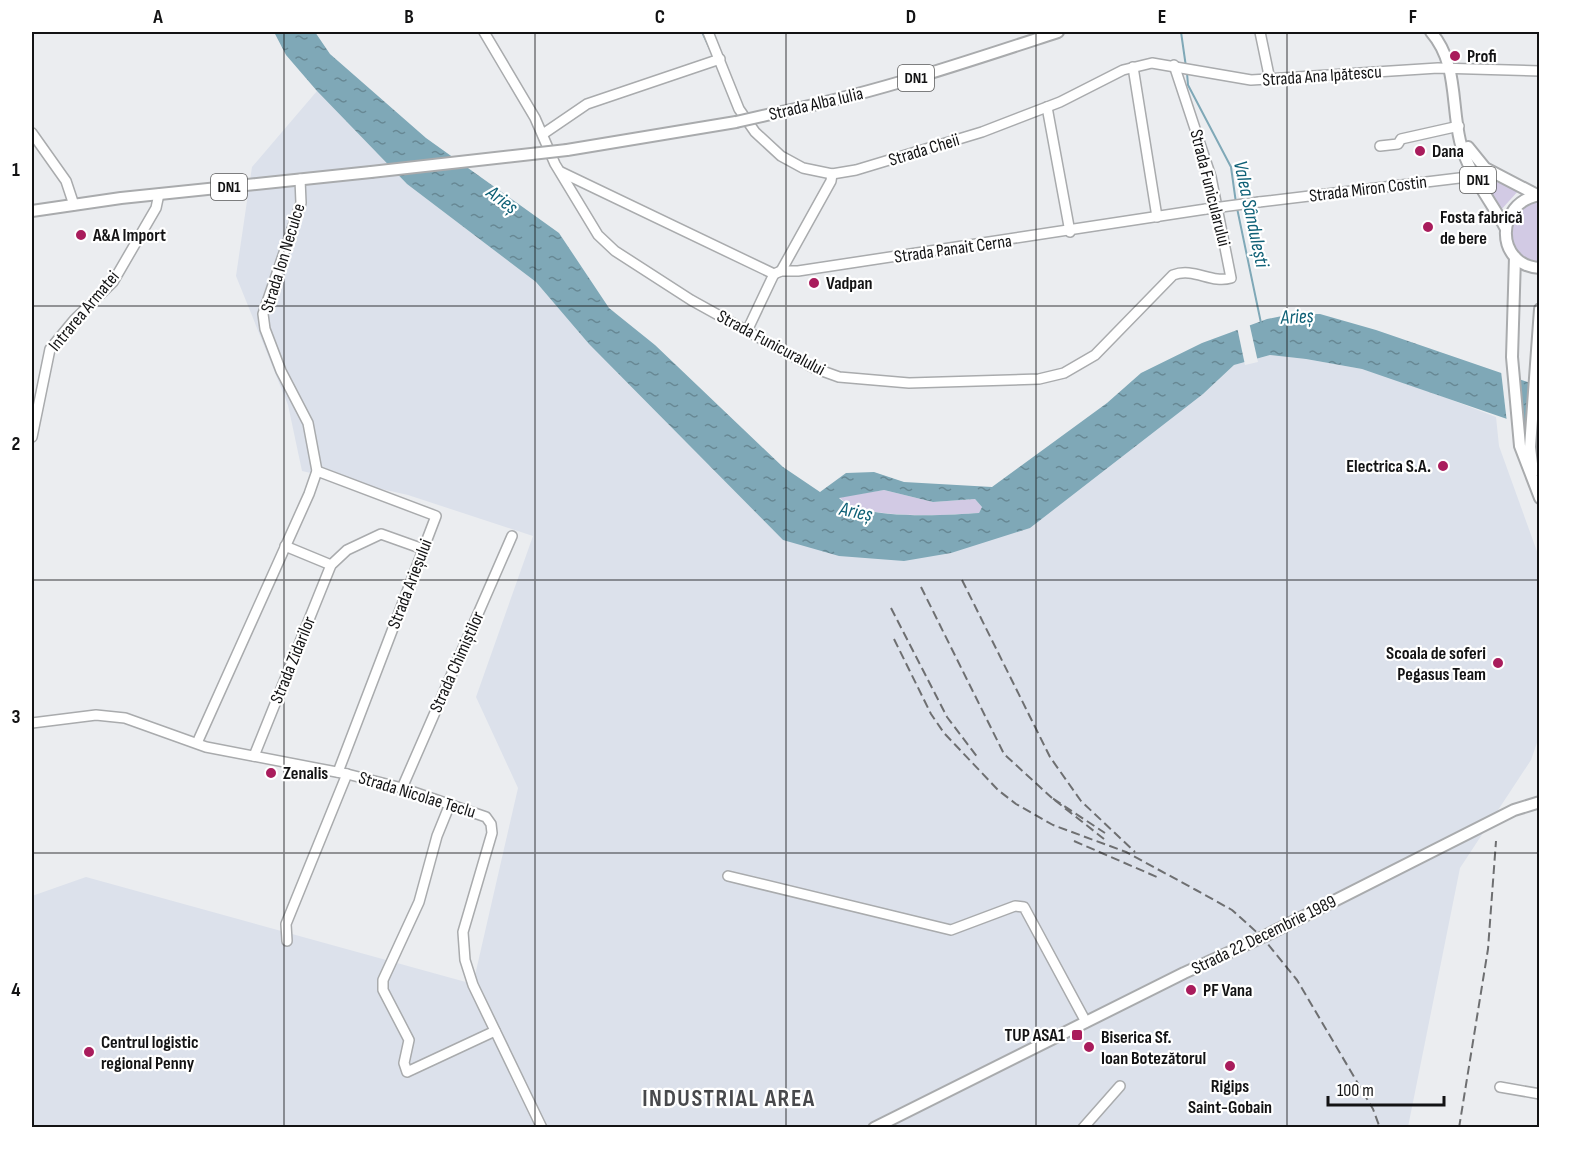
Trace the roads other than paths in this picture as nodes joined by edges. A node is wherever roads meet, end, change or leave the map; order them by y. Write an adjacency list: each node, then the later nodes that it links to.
1 (484, 32): 16 (street, Strada Funicuralului)
2 (708, 32): 6 (street, Strada Cheii)
3 (1058, 32): 21 (main road, Strada Alba Iulia / DN1, bridge)
4 (1260, 32): 12 (street)
5 (1431, 32): 9 (main road, DN1)
6 (720, 59): 16 (street); 19 (street, Strada Cheii)
7 (1178, 66): 8 (street, Strada Cheii); 10 (street, Strada Cheii); 33 (street, Strada Funicularului)
8 (1133, 67): 13 (street, Strada Cheii); 27 (street)
9 (1450, 68): 11 (street, Strada Ana Ipătescu); 12 (street, Strada Ana Ipătescu); 14 (main road, DN1)
10 (1194, 70): 12 (street, Strada Ana Ipătescu)
11 (1539, 70)
12 (1270, 80)
13 (1047, 107): 19 (street, Strada Cheii); 29 (street)
14 (1459, 129): 17 (street); 20 (main road, DN1); 23 (main road, DN1)
15 (32, 133): 25 (street)
16 (543, 134): 18 (street, Strada Funicuralului)
17 (1380, 146)
18 (561, 172): 32 (street, Strada Panait Cerna); 35 (street, Strada Funicuralului)
19 (832, 174): 32 (street)
20 (1476, 176): 24 (street, Strada Miron Costin); 28 (main road, DN1)
21 (300, 179): 22 (main road, DN1); 39 (street, Strada Ion Neculce)
22 (159, 194): 25 (main road, DN1); 37 (street, Intrarea Armatei)
23 (1538, 195): 28 (main road, DN1)
24 (1259, 202): 27 (street, Strada Panait Cerna, bridge)
25 (74, 205): 26 (main road, DN1)
26 (32, 211)
27 (1157, 217): 29 (street, Strada Panait Cerna)
28 (1505, 227): 30 (main road, DN1)
29 (1070, 232): 32 (street, Strada Panait Cerna)
30 (1515, 257): 31 (main road); 38 (main road)
31 (1539, 268)
32 (778, 272): 35 (street)
33 (1231, 278): 35 (street, Strada Funicuralului)
34 (1539, 309): 36 (main road)
35 (747, 331)
36 (1538, 341): 38 (main road)
37 (32, 437)
38 (1525, 446): 40 (main road)
39 (317, 471): 42 (street); 43 (street, Strada Arieșului)
40 (1539, 498)
41 (512, 536): 49 (street, Strada Chimiștilor)
42 (285, 546): 44 (street); 46 (street)
43 (423, 549): 44 (street, Strada Zidarilor); 48 (street, Strada Arieșului)
44 (331, 565): 47 (street, Strada Zidarilor)
45 (32, 723): 46 (street, Strada Nicolae Teclu)
46 (196, 743): 47 (street, Strada Nicolae Teclu)
47 (254, 756): 48 (street, Strada Nicolae Teclu)
48 (343, 773): 49 (street, Strada Nicolae Teclu); 55 (street, Strada Arieșului)
49 (402, 788): 52 (street, Strada Nicolae Teclu)
50 (1539, 794): 53 (main road, Strada 22 Decembrie 1989)
51 (1539, 802): 53 (main road, Strada 22 Decembrie 1989)
52 (450, 804): 57 (street, Strada Nicolae Teclu); 57 (street)
53 (1524, 806): 56 (main road, Strada 22 Decembrie 1989)
54 (728, 876): 56 (street)
55 (287, 941)
56 (1086, 1022): 62 (main road, Strada 22 Decembrie 1989)
57 (495, 1031): 61 (street, Strada Nicolae Teclu)
58 (1120, 1086): 63 (street)
59 (1500, 1087): 60 (street)
60 (1539, 1094)
61 (542, 1128)
62 (874, 1128)
63 (1083, 1128)

